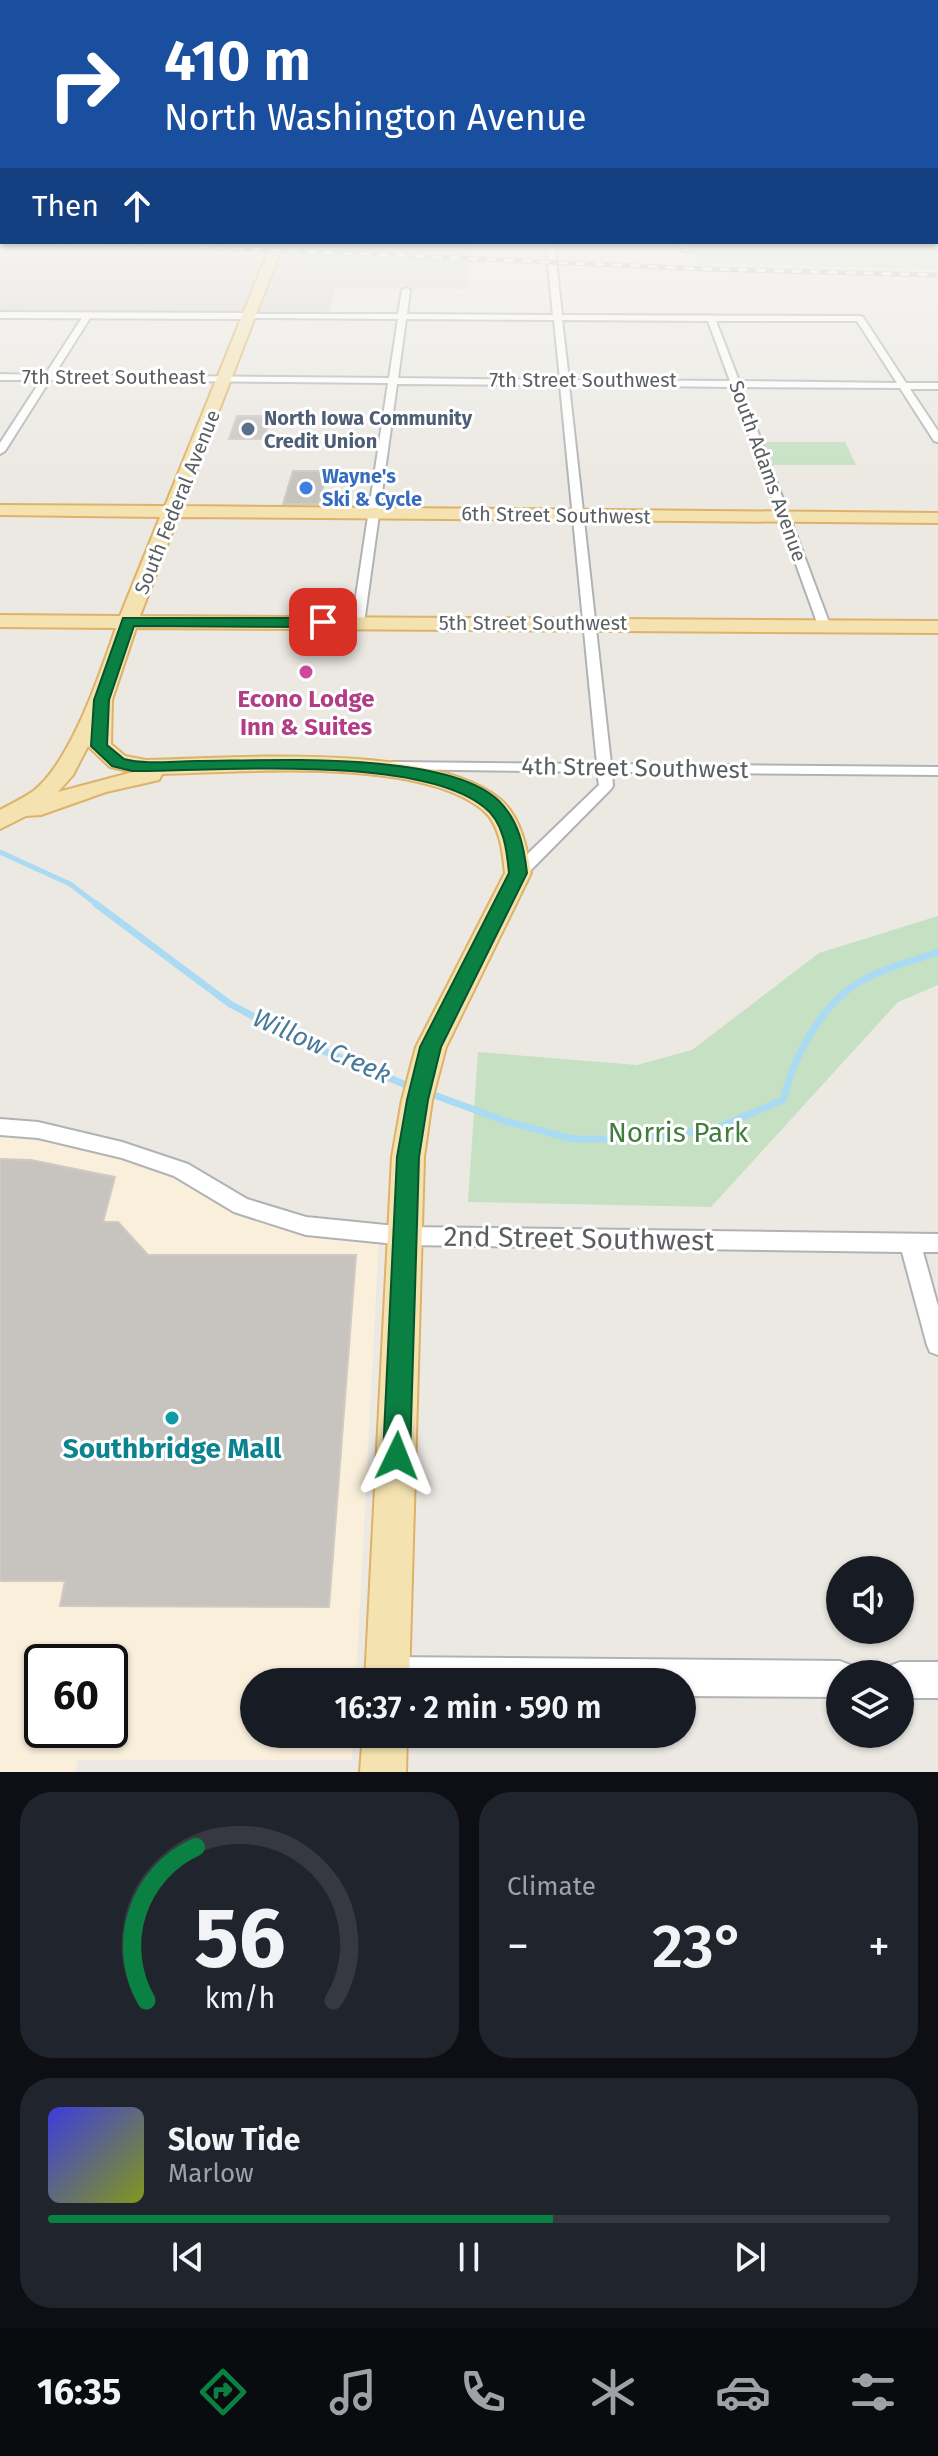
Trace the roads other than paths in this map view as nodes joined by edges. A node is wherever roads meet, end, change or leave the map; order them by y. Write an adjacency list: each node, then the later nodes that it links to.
1 (251, 316): 9 (main road, South Federal Avenue)
2 (403, 316): 10 (street)
3 (87, 317): 8 (street)
4 (511, 317): 5 (street)
5 (559, 317): 6 (street); 11 (street)
6 (711, 318): 12 (street, South Adams Avenue); 13 (street)
7 (0, 377): 8 (street, 7th Street Southeast)
8 (47, 377): 9 (street, 7th Street Southeast); 16 (street)
9 (228, 377): 10 (street, 7th Street Southwest); 18 (main road, South Federal Avenue)
10 (394, 378): 11 (street, 7th Street Southwest); 19 (street)
11 (566, 380): 12 (street, 7th Street Southwest); 20 (street)
12 (735, 381): 13 (street, 7th Street Southwest); 21 (street, South Adams Avenue)
13 (904, 383): 14 (street, 7th Street Southwest); 15 (street)
14 (938, 386)
15 (938, 439)
16 (0, 451)
17 (0, 510): 18 (main road, 6th Street Southwest)
18 (174, 510): 19 (main road, 6th Street Southwest); 24 (main road, South Federal Avenue)
19 (373, 512): 20 (main road, 6th Street Southwest); 25 (street)
20 (577, 515): 21 (main road, 6th Street Southwest); 26 (street)
21 (786, 517): 22 (main road, 6th Street Southwest); 27 (street, South Adams Avenue)
22 (938, 518)
23 (0, 621): 24 (main road, 5th Street Southwest)
24 (128, 621): 25 (main road, 5th Street Southwest); 29 (main road, South Federal Avenue)
25 (358, 623): 26 (main road, 5th Street Southwest)
26 (589, 624): 27 (main road, 5th Street Southwest); 32 (street)
27 (824, 625): 28 (main road, 5th Street Southwest)
28 (938, 627)
29 (101, 700): 30 (main road); 34 (main road, South Federal Avenue)
30 (202, 766): 31 (main road); 34 (main road)
31 (332, 766): 32 (street, 4th Street Southwest); 35 (main road)
32 (605, 767): 33 (street, 4th Street Southwest); 35 (street)
33 (938, 771)
34 (0, 822)
35 (518, 873): 37 (main road)
36 (0, 1127): 37 (street, 2nd Street Southwest)
37 (406, 1236): 38 (street, 2nd Street Southwest); 41 (main road)
38 (910, 1243): 39 (street, 2nd Street Southwest); 40 (street)
39 (938, 1243)
40 (938, 1345)
41 (387, 1668)
42 (696, 1679): 43 (main road)
43 (826, 1679)
44 (914, 1680): 45 (main road)
45 (938, 1680)
46 (384, 1748): 47 (main road)
47 (383, 1772)

